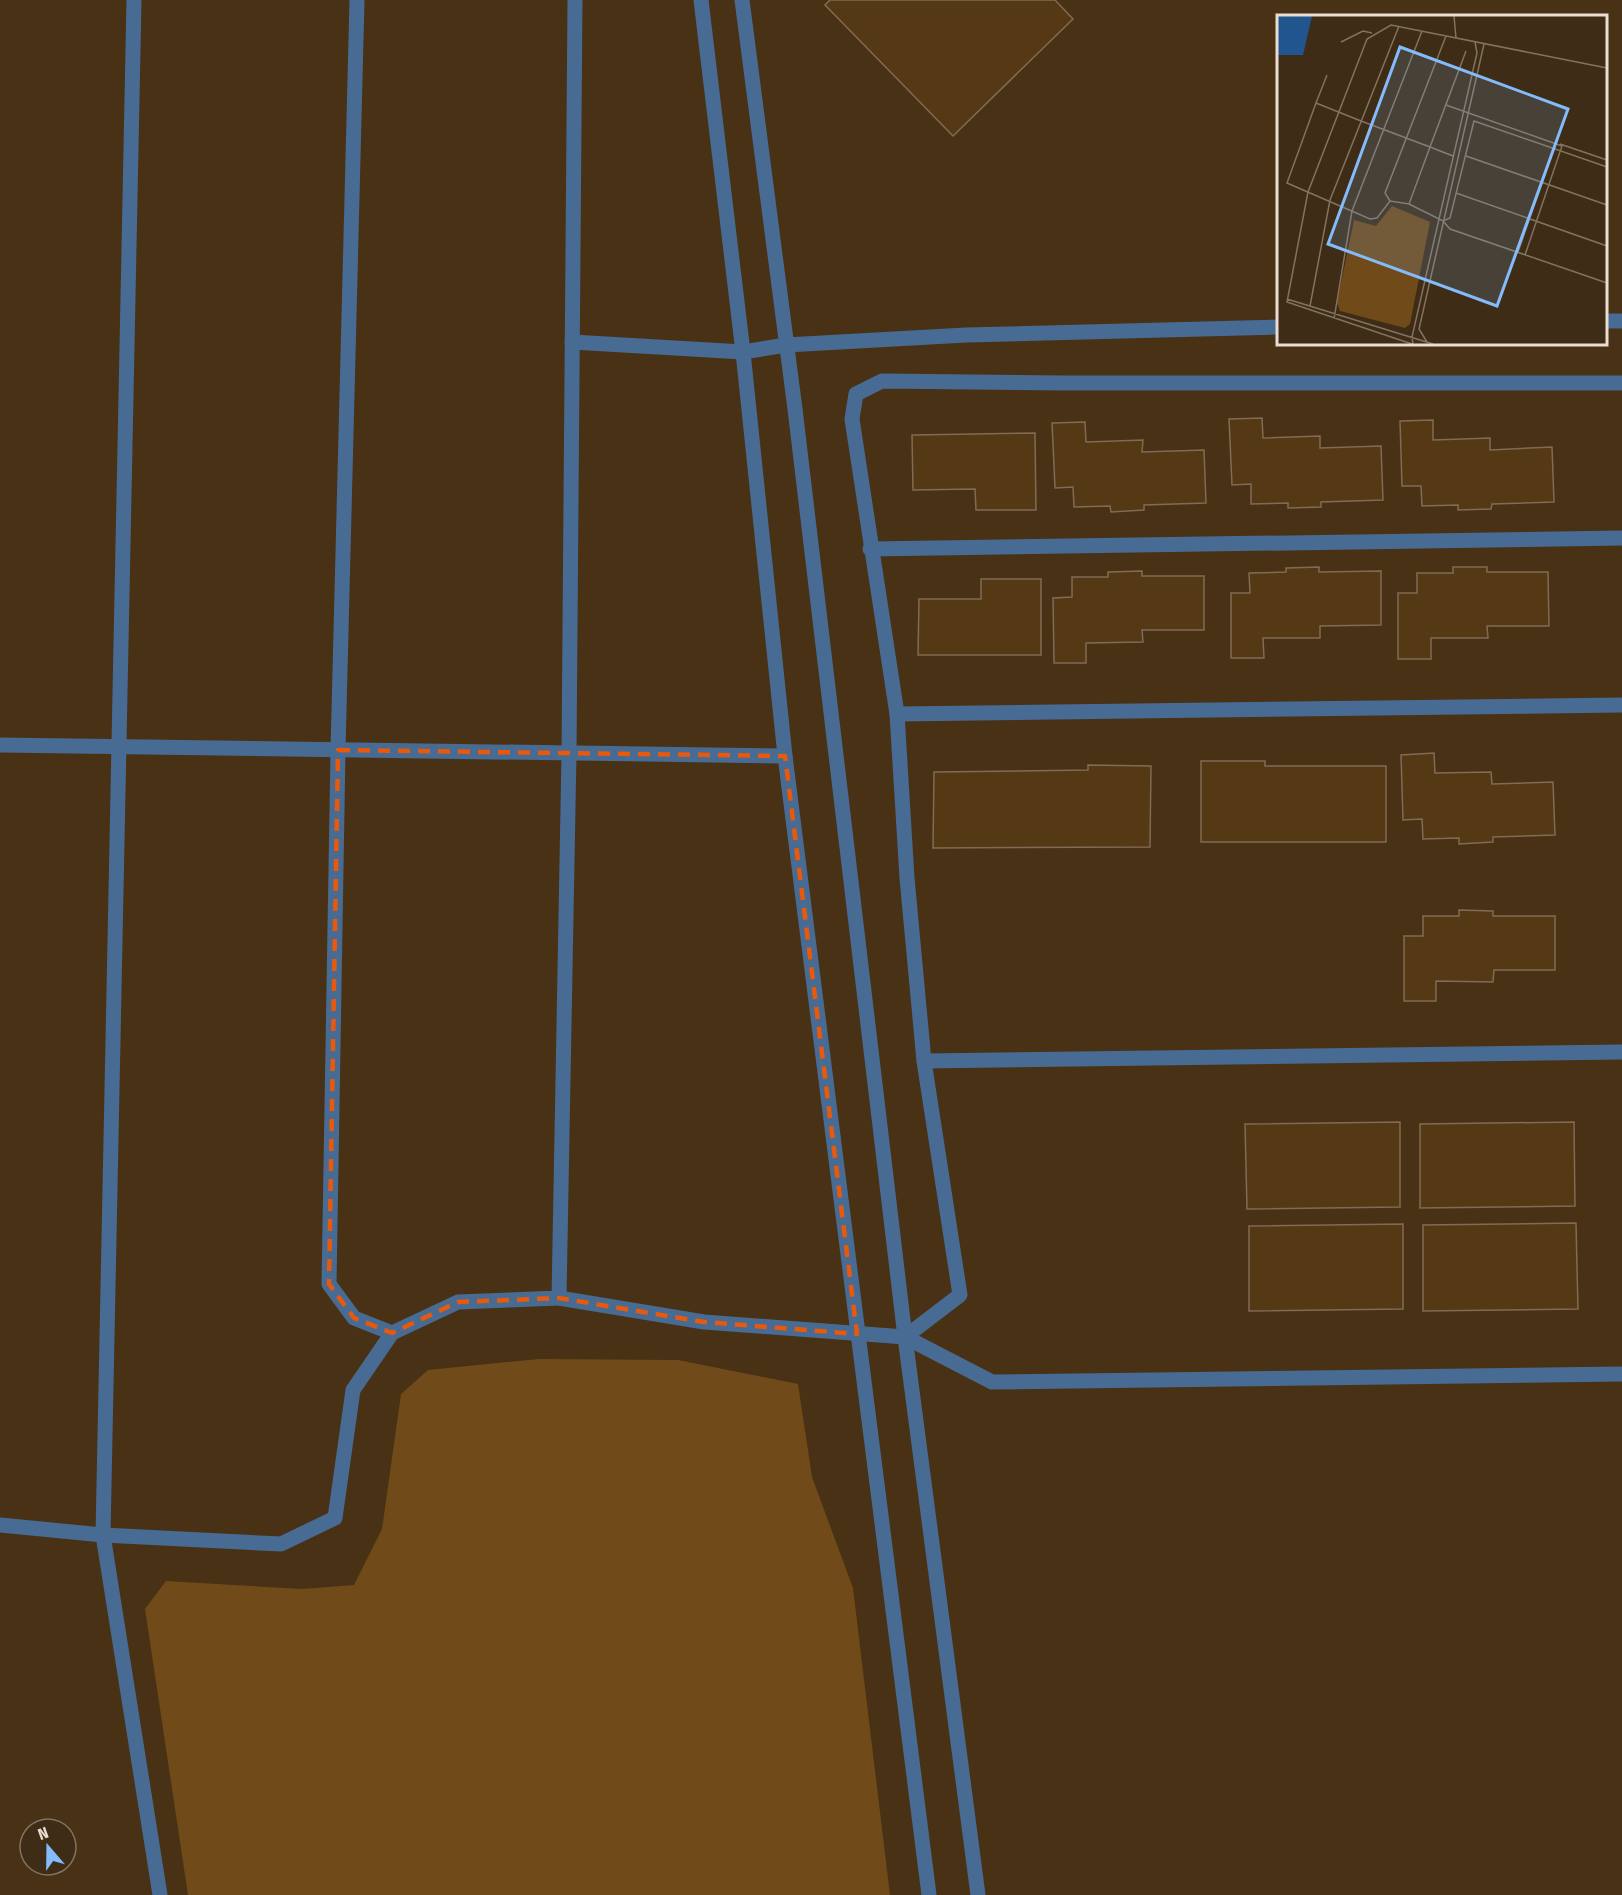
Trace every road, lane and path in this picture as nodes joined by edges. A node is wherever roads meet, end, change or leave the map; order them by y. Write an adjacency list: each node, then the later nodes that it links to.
1 (134, 0): 16 (street)
2 (357, 0): 17 (street)
3 (575, 0): 7 (street)
4 (701, 0): 9 (street)
5 (742, 0): 8 (street)
6 (1277, 327): 8 (street)
7 (572, 342): 9 (street); 18 (street)
8 (786, 345): 9 (street); 25 (street)
9 (743, 352): 19 (street)
10 (1622, 383): 12 (street)
11 (1622, 538): 12 (street)
12 (870, 549): 14 (street)
13 (1622, 705): 14 (street)
14 (897, 714): 21 (street)
15 (0, 745): 16 (street)
16 (118, 746): 17 (street); 28 (street)
17 (338, 750): 18 (street); 23 (street)
18 (568, 753): 19 (street); 22 (street)
19 (785, 756): 24 (street)
20 (1622, 1052): 21 (street)
21 (924, 1061): 25 (street)
22 (560, 1298): 23 (street); 24 (street)
23 (392, 1333): 28 (street)
24 (857, 1334): 25 (street); 30 (street)
25 (904, 1337): 26 (street); 31 (street)
26 (1622, 1374)
27 (0, 1525): 28 (street)
28 (103, 1535): 29 (street)
29 (160, 1895)
30 (929, 1895)
31 (978, 1895)

